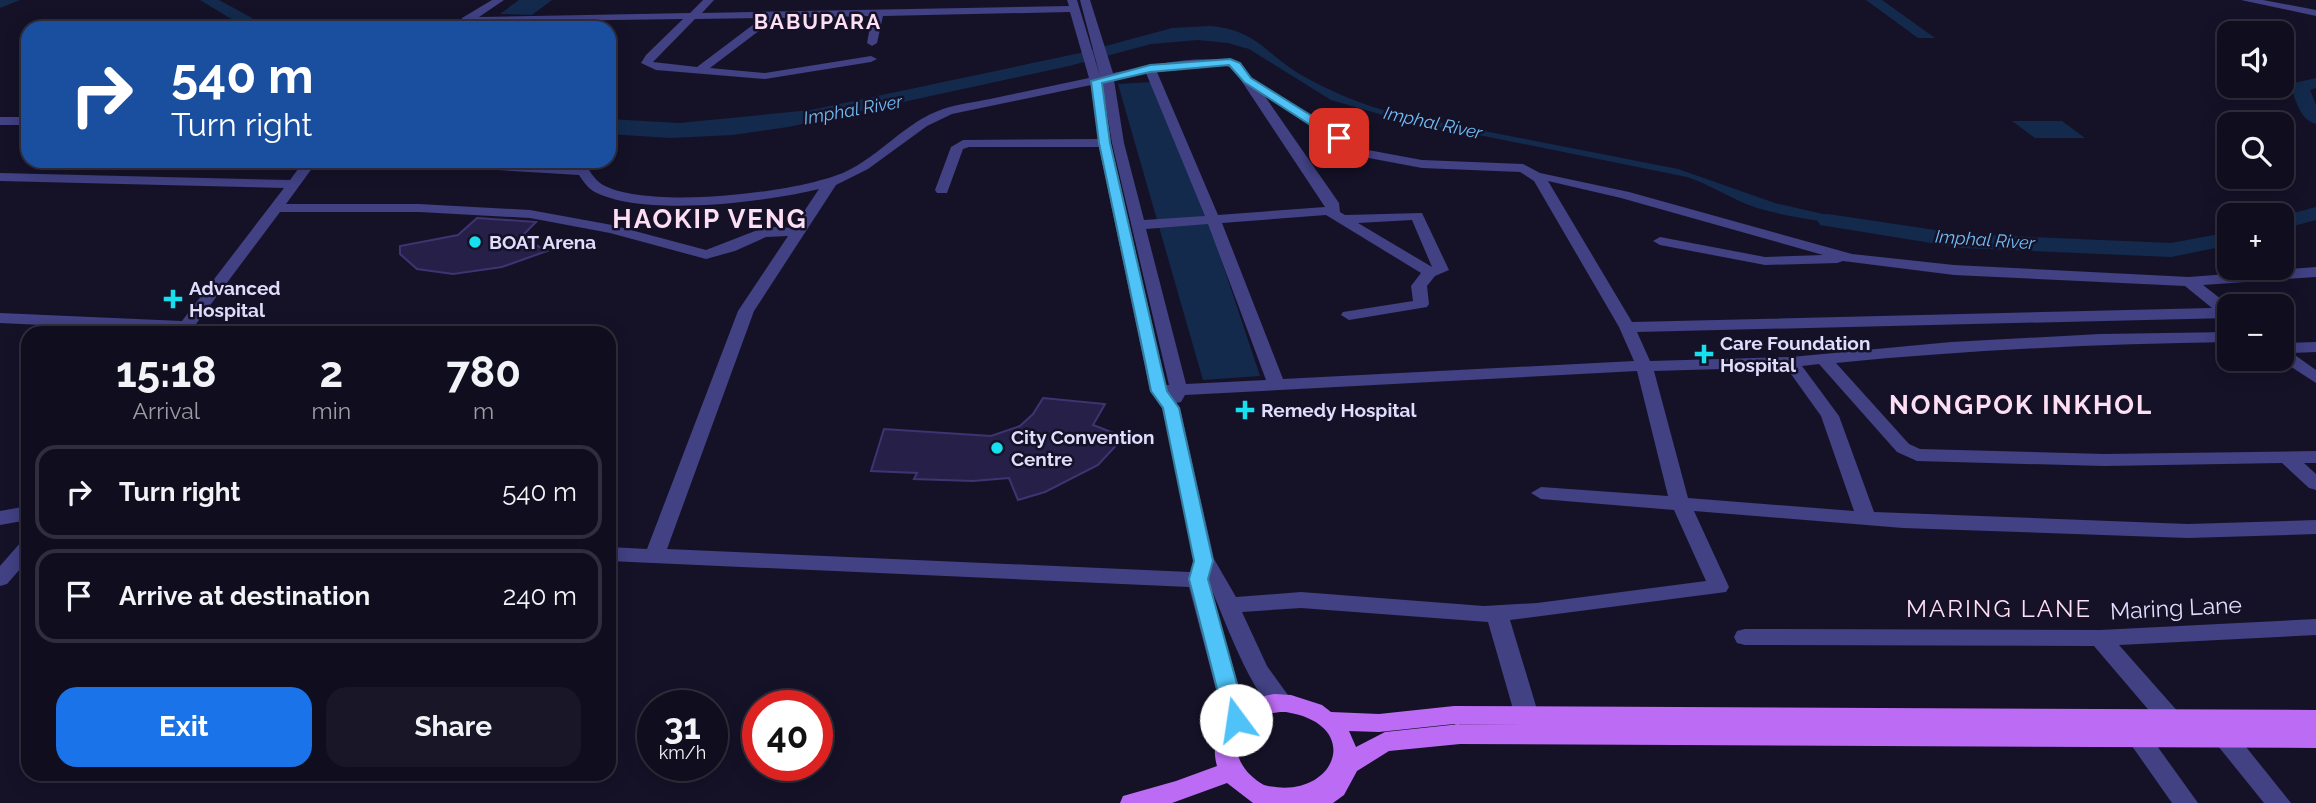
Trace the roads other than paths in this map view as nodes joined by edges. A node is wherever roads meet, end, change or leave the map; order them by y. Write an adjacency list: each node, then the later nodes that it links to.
1 (499, 0): 10 (street)
2 (709, 0): 9 (street)
3 (1085, 0): 16 (street)
4 (2246, 0): 7 (street)
5 (1074, 5): 6 (street); 16 (street)
6 (878, 13): 8 (street); 12 (street)
7 (2316, 13)
8 (774, 14): 9 (street); 15 (street)
9 (693, 15): 10 (street); 15 (street)
10 (545, 18): 11 (street)
11 (542, 21)
12 (872, 43)
13 (871, 59): 15 (street)
14 (1150, 69): 16 (street); 17 (street); 32 (street)
15 (699, 71)
16 (1101, 76): 22 (street); 27 (street); 33 (street)
17 (1247, 80): 26 (street); 31 (street)
18 (0, 121): 19 (street)
19 (21, 121)
20 (21, 124): 21 (street)
21 (0, 135)
22 (1105, 143): 29 (street); 57 (street)
23 (306, 168): 28 (street)
24 (581, 168): 27 (street)
25 (0, 177): 28 (street)
26 (1539, 178): 36 (street); 46 (street)
27 (830, 183): 34 (street)
28 (293, 184): 30 (street)
29 (942, 190)
30 (275, 208): 34 (street); 45 (street)
31 (1339, 216): 32 (street); 37 (street); 37 (street)
32 (1213, 219): 33 (street); 55 (street)
33 (1139, 225): 56 (street)
34 (799, 233): 70 (street)
35 (1660, 241): 36 (street)
36 (1852, 258): 39 (street)
37 (1430, 272): 42 (street)
38 (2316, 272): 39 (street)
39 (2189, 282): 40 (street)
40 (2217, 304)
41 (2217, 313): 46 (street)
42 (1349, 315)
43 (0, 318): 44 (street)
44 (135, 326)
45 (187, 326)
46 (1627, 327): 53 (street)
47 (2217, 337): 50 (street)
48 (2316, 347): 49 (street)
49 (2294, 348)
50 (1824, 360): 51 (street); 59 (street)
51 (1791, 362): 53 (street); 66 (street)
52 (2294, 362): 54 (street)
53 (1644, 366): 55 (street); 63 (street)
54 (2316, 378)
55 (1276, 384): 56 (street)
56 (1179, 389): 57 (street); 58 (street)
57 (1159, 391): 58 (street)
58 (1171, 408): 71 (street)
59 (2287, 457): 60 (street); 61 (street)
60 (2316, 457)
61 (2316, 484)
62 (1541, 493): 63 (street)
63 (1680, 506): 66 (street); 74 (street)
64 (21, 514): 65 (street)
65 (0, 518)
66 (1867, 519): 67 (street)
67 (2316, 527)
68 (616, 554): 70 (street)
69 (21, 555): 72 (street)
70 (654, 556): 71 (street)
71 (1207, 574): 73 (street); 81 (street)
72 (0, 579)
73 (1228, 605): 74 (street); 78 (street)
74 (1497, 614): 79 (street)
75 (2316, 627): 77 (street, Maring Lane)
76 (1745, 637): 77 (street, Maring Lane)
77 (2100, 639): 83 (street)
78 (1282, 702): 81 (main road); 82 (main road)
79 (1527, 716): 82 (main road); 83 (main road)
80 (2316, 719): 83 (main road)
81 (1236, 720): 88 (main road)
82 (1331, 721): 87 (main road)
83 (2172, 721)
84 (2316, 738): 86 (main road)
85 (2139, 739): 86 (main road); 87 (main road); 93 (street)
86 (2226, 739): 94 (street)
87 (1348, 764): 92 (main road)
88 (1230, 771): 89 (main road); 90 (main road)
89 (1132, 803)
90 (1281, 803)
91 (1297, 803): 92 (main road)
92 (1304, 803)
93 (2186, 803)
94 (2278, 803)

